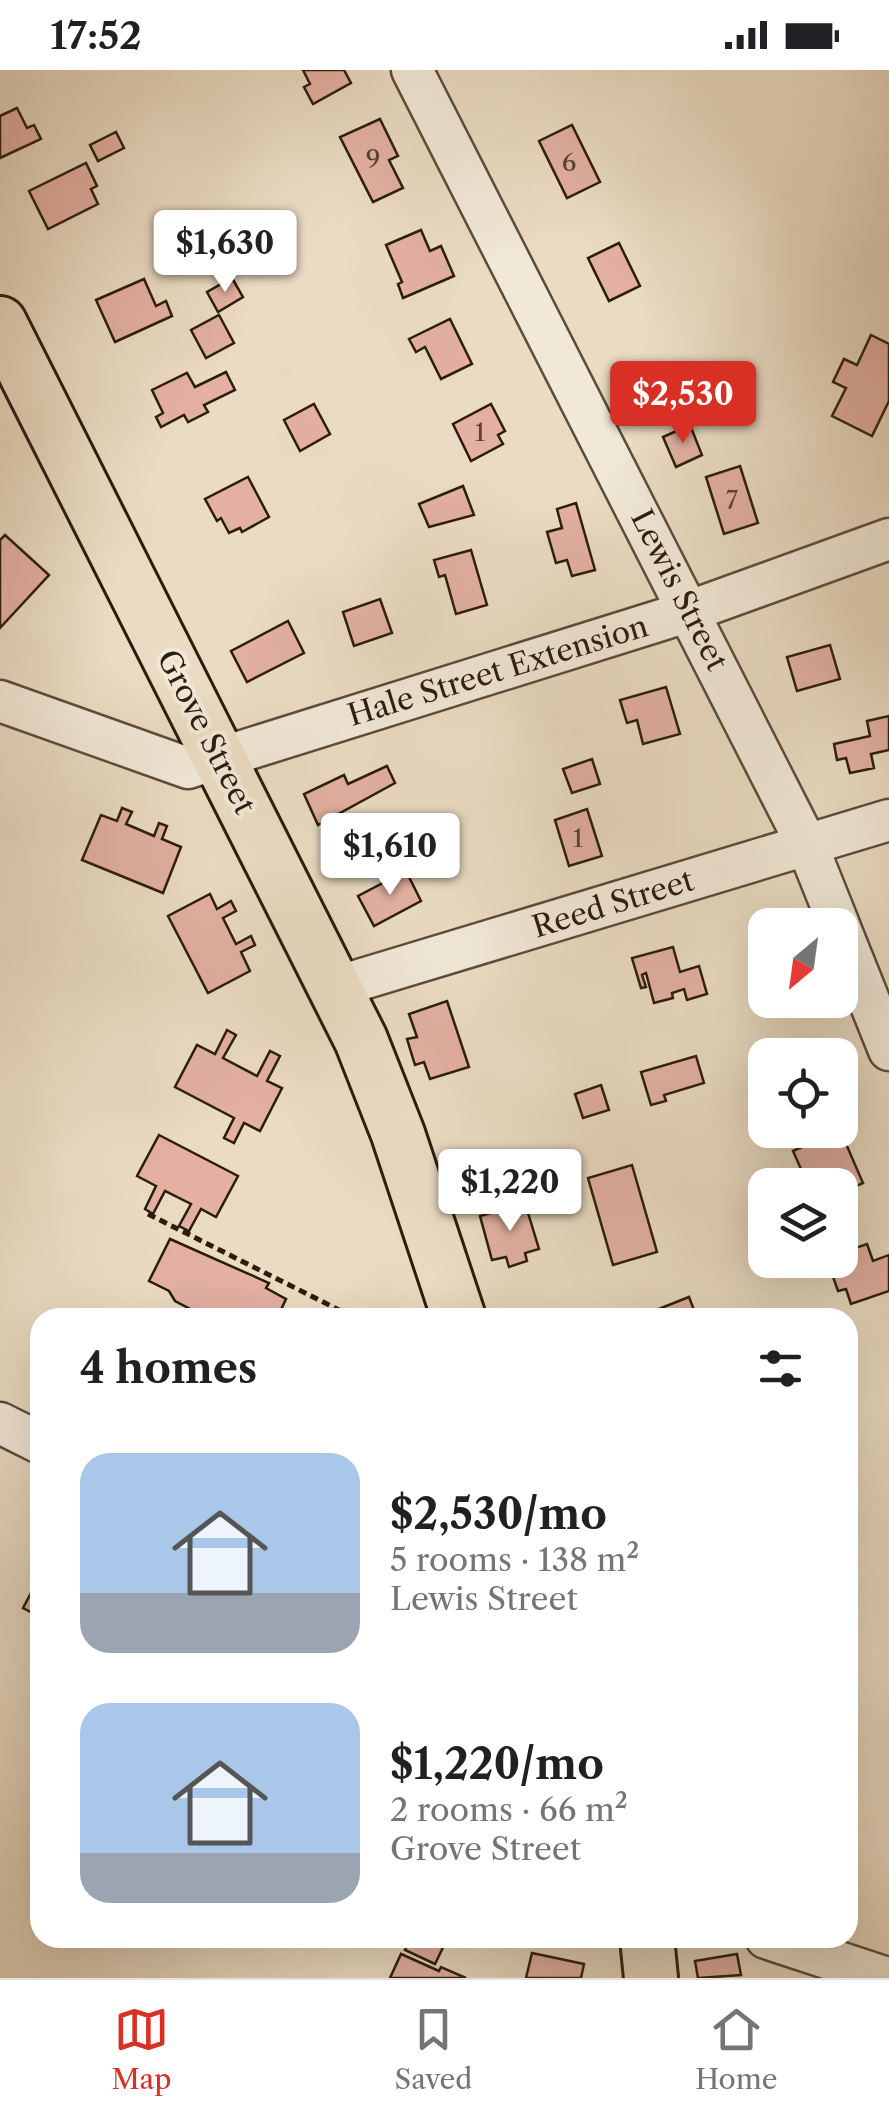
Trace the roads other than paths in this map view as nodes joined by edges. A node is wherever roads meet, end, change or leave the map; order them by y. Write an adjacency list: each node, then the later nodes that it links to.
1 (412, 70): 4 (street, Lewis Street)
2 (0, 323): 6 (main road, Grove Street)
3 (889, 539): 4 (street, Hale Street Extension)
4 (690, 611): 6 (street, Hale Street Extension); 8 (street, Lewis Street)
5 (0, 701): 6 (street, Hale Street Extension)
6 (219, 758): 11 (main road, Grove Street)
7 (889, 820): 8 (street, Reed Street)
8 (807, 845): 9 (street, Lewis Street); 11 (street, Reed Street)
9 (832, 908)
10 (858, 973): 12 (street, Lewis Street)
11 (336, 987): 13 (main road, Grove Street)
12 (889, 1050)
13 (456, 1308)
14 (0, 1423): 15 (street)
15 (30, 1438)
16 (648, 1948): 18 (main road)
17 (796, 1948): 19 (street)
18 (651, 1978)
19 (887, 1978)

